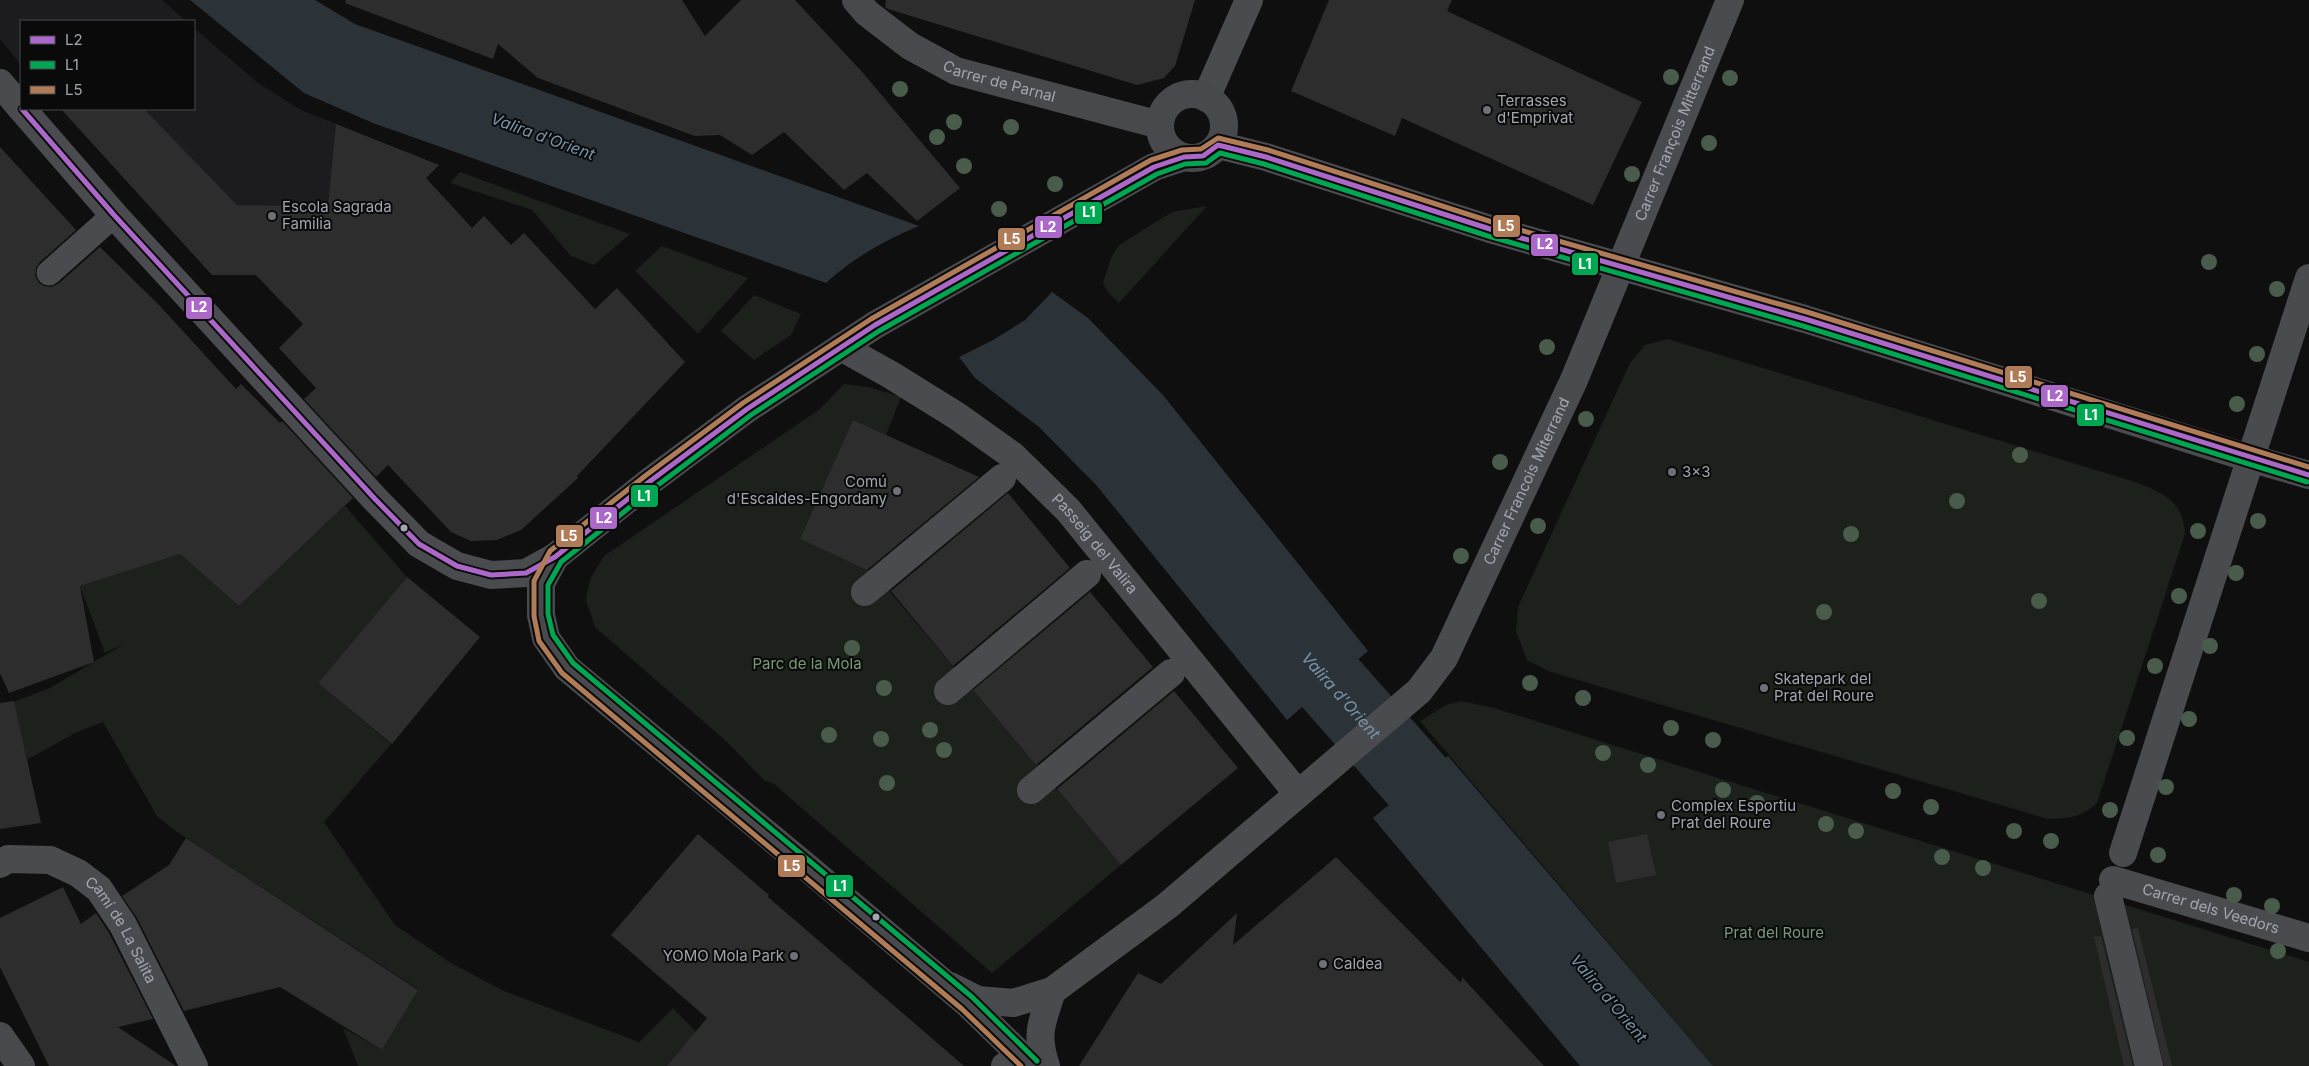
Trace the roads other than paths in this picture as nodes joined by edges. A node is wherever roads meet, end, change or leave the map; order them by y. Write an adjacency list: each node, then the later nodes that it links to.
1 (856, 0): 8 (main road, Carrer de Parnal)
2 (1249, 0): 5 (street)
3 (1730, 0): 12 (street, Carrer François Mitterrand)
4 (0, 83): 6 (street)
5 (1206, 98): 8 (main road); 9 (main road)
6 (20, 106)
7 (24, 110): 11 (street)
8 (1160, 125): 10 (main road)
9 (1218, 145): 10 (main road); 12 (street)
10 (1184, 157): 15 (main road)
11 (114, 215): 13 (lane); 19 (street)
12 (1622, 266): 16 (street); 25 (street, Carrer Francois Miterrand)
13 (49, 273)
14 (2309, 278): 16 (street)
15 (841, 347): 19 (main road); 25 (street, Passeig del Valira)
16 (2249, 458): 17 (street); 26 (street)
17 (2309, 475)
18 (1002, 478): 21 (street)
19 (555, 557): 29 (main road)
20 (1087, 574): 23 (street)
21 (865, 592)
22 (1171, 673): 24 (street)
23 (948, 691)
24 (1030, 790)
25 (1298, 794): 30 (street)
26 (2123, 853)
27 (0, 864): 34 (street, Camí de La Salita)
28 (2309, 938): 36 (street, Carrer dels Veedors)
29 (938, 980): 30 (street); 32 (main road)
30 (1052, 991): 35 (street)
31 (0, 1036): 33 (main road)
32 (1020, 1062)
33 (20, 1066)
34 (194, 1066)
35 (1046, 1066)
36 (2149, 1066)

